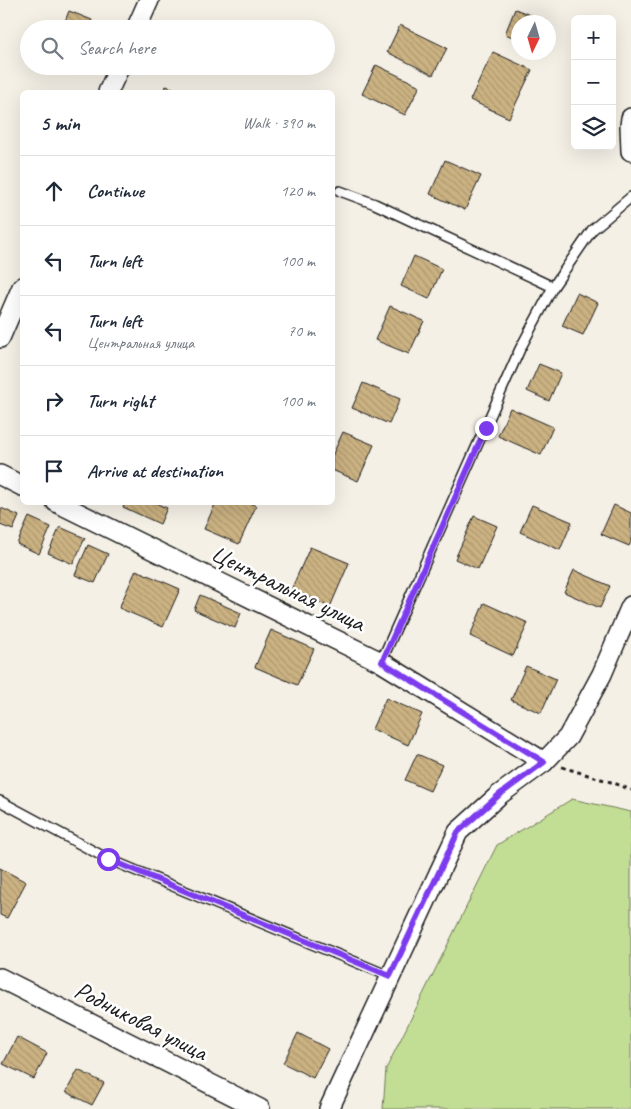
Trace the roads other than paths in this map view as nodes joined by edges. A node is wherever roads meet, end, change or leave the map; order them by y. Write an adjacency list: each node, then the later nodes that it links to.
1 (149, 0): 2 (street)
2 (140, 20)
3 (116, 75): 4 (street)
4 (109, 90)
5 (631, 118): 6 (street)
6 (631, 151)
7 (340, 191): 9 (lane)
8 (631, 197): 9 (lane)
9 (553, 287): 16 (lane)
10 (20, 292): 11 (street)
11 (0, 338)
12 (0, 476): 13 (street)
13 (20, 485)
14 (62, 505): 16 (street, Центральная улица)
15 (631, 606): 17 (street)
16 (382, 662): 17 (street, Центральная улица)
17 (544, 762): 19 (street)
18 (0, 801): 19 (lane)
19 (390, 976): 22 (street)
20 (0, 978): 21 (street, Родниковая улица)
21 (260, 1109)
22 (329, 1109)

